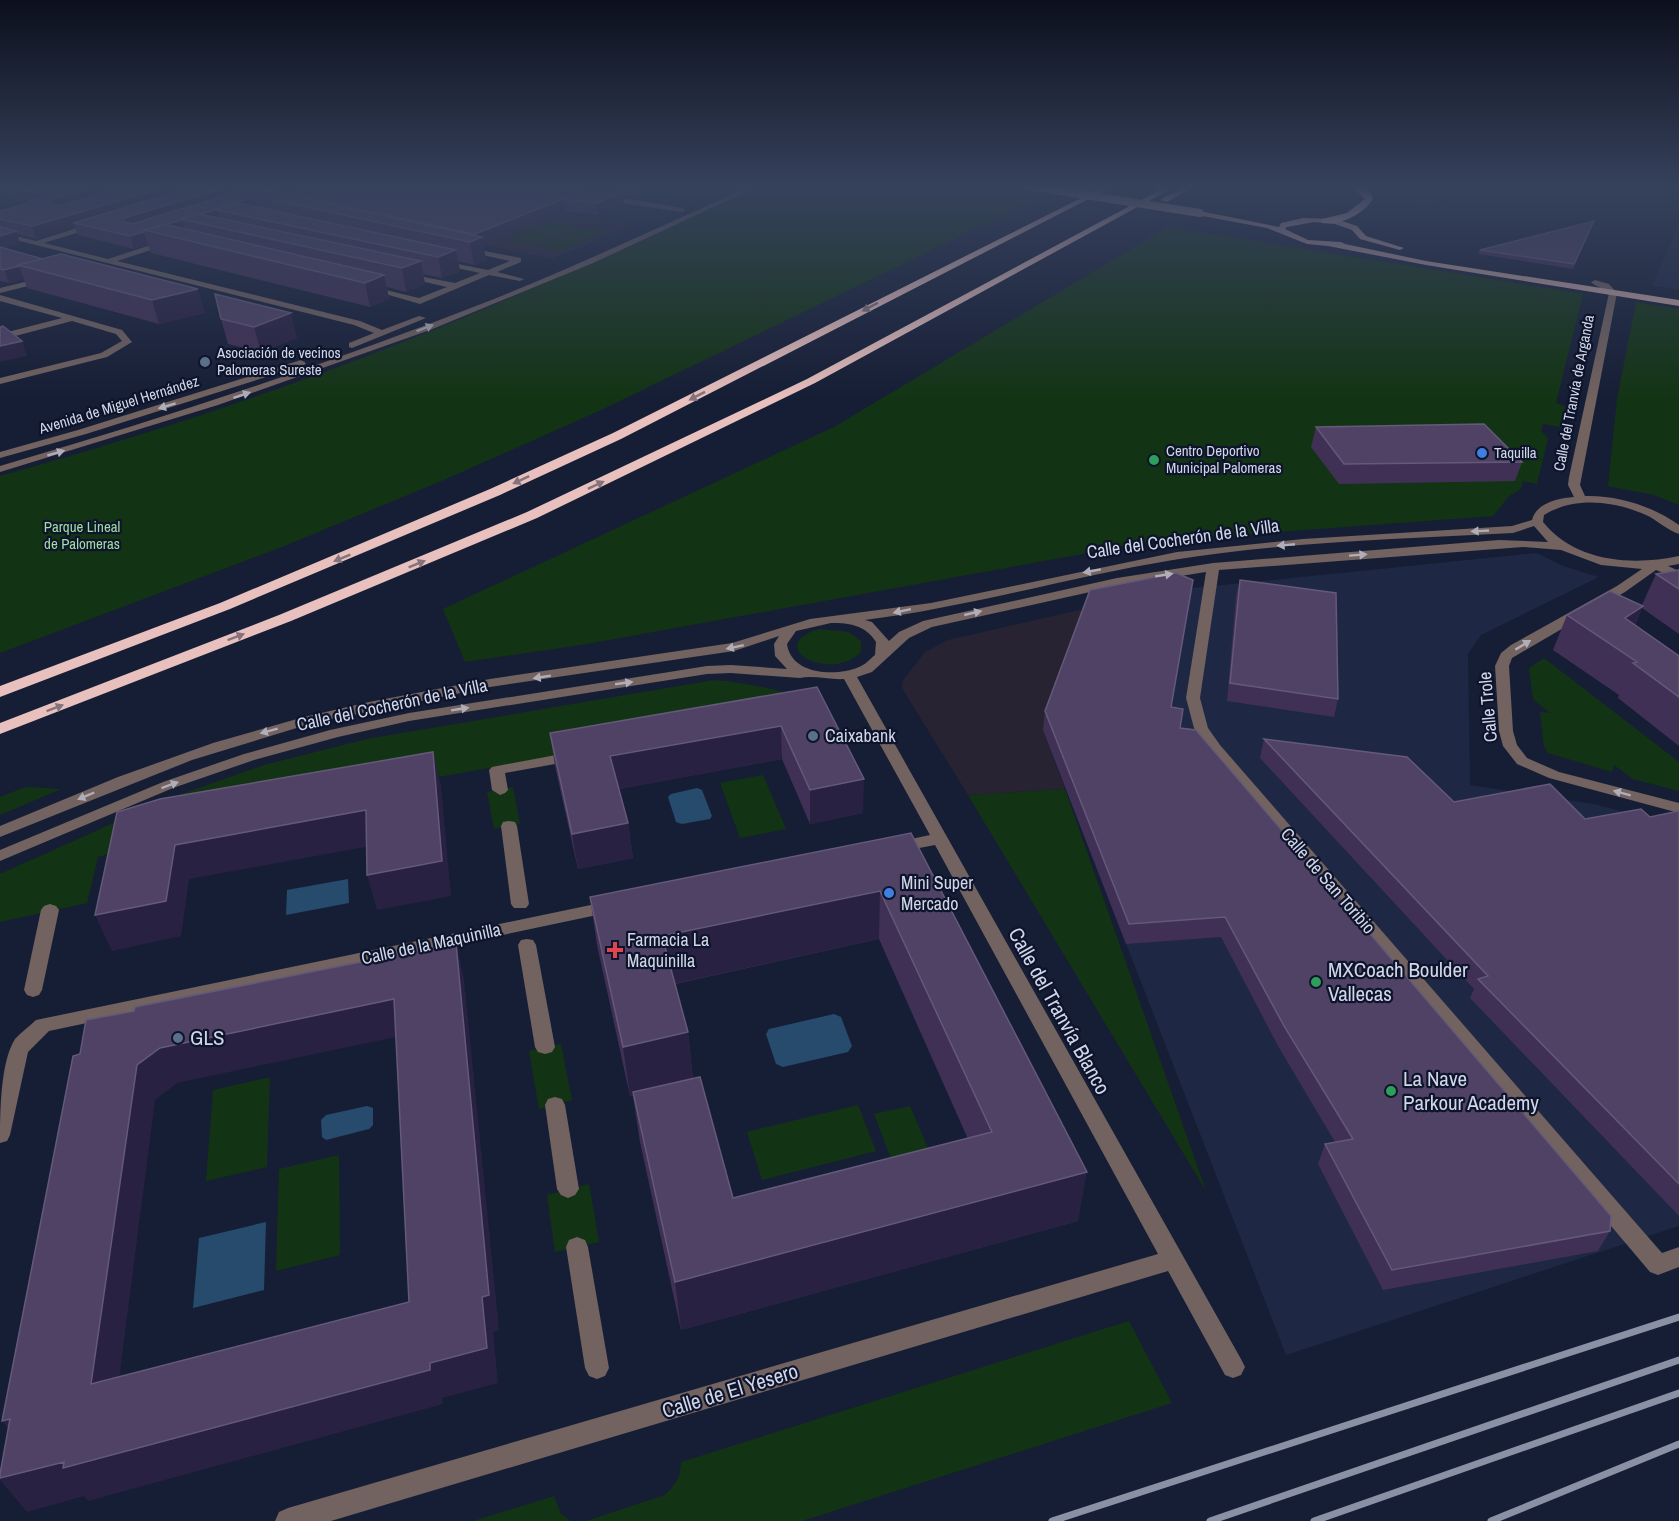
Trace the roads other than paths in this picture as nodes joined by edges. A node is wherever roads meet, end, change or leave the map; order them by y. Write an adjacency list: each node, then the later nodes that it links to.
1 (93, 257): 11 (street)
2 (122, 257): 11 (street)
3 (504, 257): 14 (street)
4 (600, 257): 31 (street, Avenida de Miguel Hernández, one-way to 4)
5 (970, 257): 50 (highway, one-way to 50)
6 (1043, 257): 12 (highway)
7 (1048, 257): 12 (highway)
8 (1396, 257): 24 (main road)
9 (1442, 257): 19 (main road)
10 (433, 260): 14 (street)
11 (109, 261): 13 (street); 29 (street)
12 (1030, 264): 51 (highway, one-way to 12)
13 (88, 267)
14 (488, 272): 18 (street); 20 (street)
15 (398, 273): 20 (street)
16 (530, 275): 18 (street)
17 (56, 276): 23 (street)
18 (520, 279): 22 (street)
19 (1595, 282): 24 (street); 25 (main road)
20 (455, 286): 21 (street)
21 (363, 287)
22 (501, 287)
23 (1, 292): 28 (street)
24 (1613, 293): 26 (main road); 35 (street, Calle del Tranvía de Arganda)
25 (1679, 296)
26 (1679, 303)
27 (436, 313): 29 (street, Avenida de Miguel Hernández)
28 (72, 319): 30 (street); 32 (street)
29 (381, 333): 31 (street, Avenida de Miguel Hernández); 33 (street, Avenida de Miguel Hernández, one-way to 33)
30 (0, 337)
31 (318, 367): 34 (street, Avenida de Miguel Hernández, one-way to 31)
32 (0, 381)
33 (0, 455)
34 (0, 469)
35 (1581, 499): 36 (street); 38 (street)
36 (1660, 518): 37 (street); 39 (street)
37 (1679, 520)
38 (1538, 522): 40 (street); 45 (street, Calle del Cocherón de la Villa, one-way to 45)
39 (1679, 530)
40 (1563, 547): 42 (street); 43 (street, Calle del Cocherón de la Villa, one-way to 40)
41 (1679, 560): 42 (street)
42 (1655, 565): 44 (street); 54 (street, Calle Trole, one-way to 42)
43 (1213, 567): 47 (street, Calle del Cocherón de la Villa, one-way to 43); 70 (street, Calle de San Toribio)
44 (1679, 575)
45 (837, 619): 46 (street); 47 (street)
46 (791, 629): 48 (street); 56 (street, Calle del Cocherón de la Villa, one-way to 56)
47 (883, 653): 49 (street)
48 (810, 674): 49 (street); 59 (street, Calle del Cocherón de la Villa, one-way to 48)
49 (849, 675): 57 (street, Calle del Tranvía Blanco)
50 (0, 692)
51 (0, 729)
52 (586, 755): 53 (street)
53 (500, 790)
54 (1679, 808)
55 (509, 826): 61 (street)
56 (0, 832)
57 (939, 839): 58 (street); 71 (street, Calle del Tranvía Blanco)
58 (876, 852)
59 (0, 856)
60 (626, 903): 67 (street, Calle de la Maquinilla)
61 (520, 904)
62 (50, 910): 64 (street)
63 (527, 945): 65 (street, Calle de la Maquinilla)
64 (33, 990)
65 (545, 1047)
66 (555, 1105): 68 (street)
67 (0, 1135)
68 (568, 1190)
69 (577, 1247): 73 (street)
70 (1679, 1257)
71 (1172, 1260): 72 (street, Calle del Tranvía Blanco); 74 (street, Calle de El Yesero)
72 (1233, 1367)
73 (597, 1368)
74 (288, 1521)

